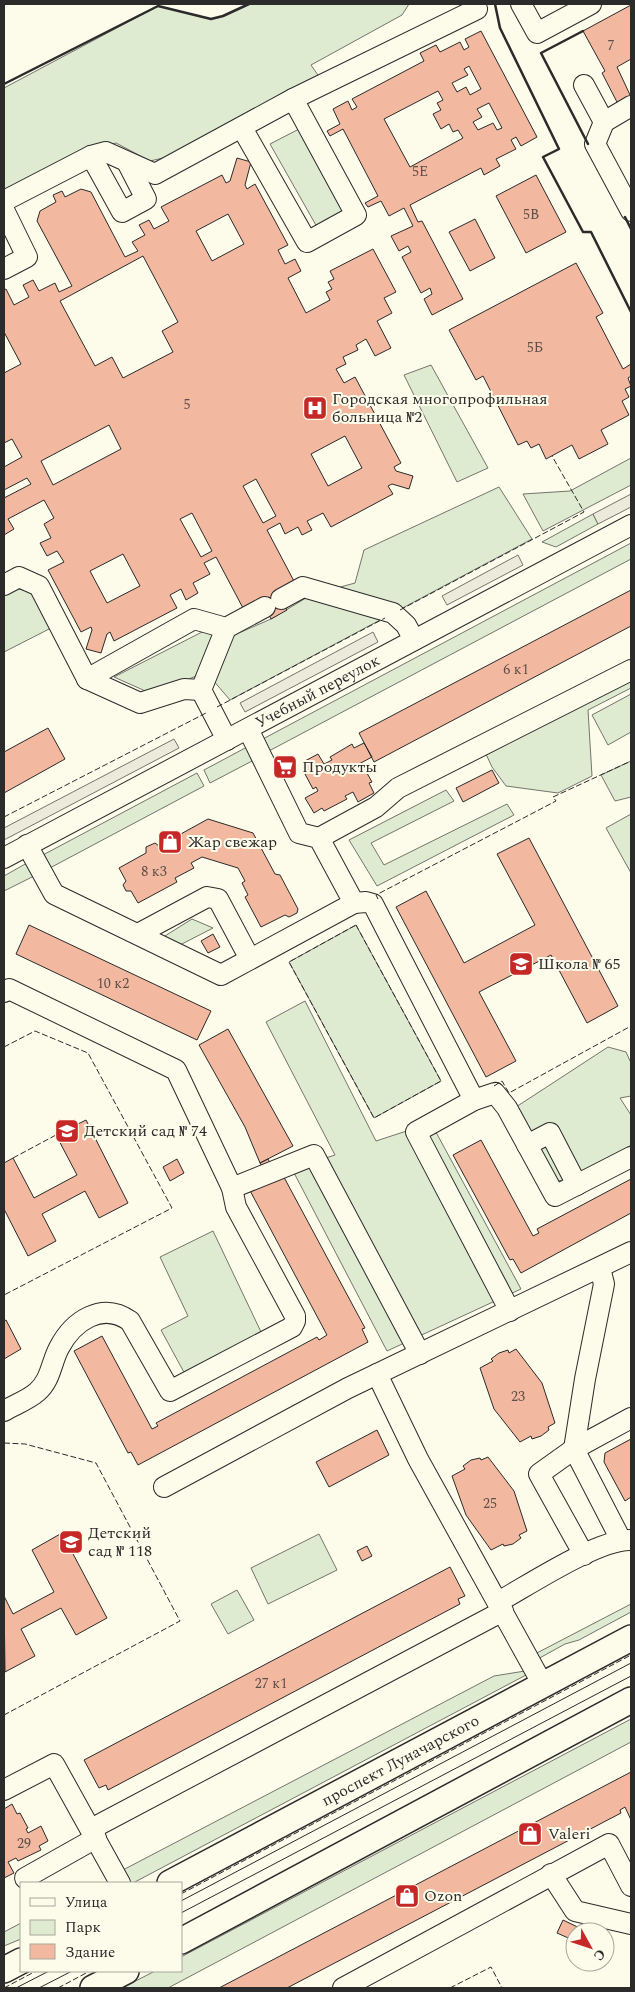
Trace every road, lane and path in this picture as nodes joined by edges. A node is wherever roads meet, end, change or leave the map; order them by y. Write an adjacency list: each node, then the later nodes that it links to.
1 (474, 4): 5 (street)
2 (521, 4): 3 (street)
3 (591, 4)
4 (584, 85): 7 (street)
5 (292, 99): 8 (street); 8 (street)
6 (631, 106): 7 (street)
7 (604, 122): 13 (street)
8 (242, 128): 10 (street)
9 (91, 156): 10 (street); 10 (street); 11 (street)
10 (128, 164)
11 (4, 202)
12 (4, 210): 14 (street)
13 (631, 211)
14 (4, 269)
15 (631, 525): 18 (street, Учебный переулок)
16 (4, 585): 20 (street)
17 (226, 628): 18 (street); 20 (street); 21 (street)
18 (414, 640): 22 (street, Учебный переулок)
19 (631, 670): 24 (street)
20 (87, 679): 21 (street)
21 (201, 690): 23 (street)
22 (248, 729): 23 (street, Учебный переулок); 24 (street)
23 (227, 740): 25 (street, Учебный переулок)
24 (319, 838): 27 (street)
25 (27, 846): 26 (street, Учебный переулок); 28 (street)
26 (4, 858)
27 (354, 904): 29 (street); 31 (street)
28 (138, 934): 29 (street); 29 (street)
29 (250, 959)
30 (4, 992): 33 (street)
31 (474, 1100): 32 (street); 36 (street)
32 (631, 1157)
33 (232, 1188): 37 (street); 39 (street)
34 (631, 1252): 35 (street)
35 (600, 1268): 36 (street); 41 (street)
36 (510, 1312): 37 (street)
37 (420, 1354): 38 (street)
38 (377, 1374): 42 (street); 45 (street)
39 (4, 1411)
40 (631, 1418): 41 (street)
41 (574, 1449): 43 (street); 44 (street)
42 (164, 1487)
43 (626, 1540): 44 (street)
44 (584, 1555): 45 (street)
45 (500, 1607): 47 (street); 50 (street)
46 (631, 1638): 47 (main road, проспект Луначарского)
47 (543, 1685): 54 (main road, проспект Луначарского)
48 (631, 1700): 57 (main road)
49 (4, 1790): 50 (street)
50 (93, 1834): 52 (street); 53 (street)
51 (551, 1874): 55 (street); 56 (street); 62 (street)
52 (25, 1878)
53 (119, 1882)
54 (172, 1882)
55 (631, 1886)
56 (631, 1924)
57 (182, 1940)
58 (20, 1962): 59 (main road)
59 (4, 1970)
60 (124, 1972): 61 (main road)
61 (93, 1988)
62 (343, 1988)

